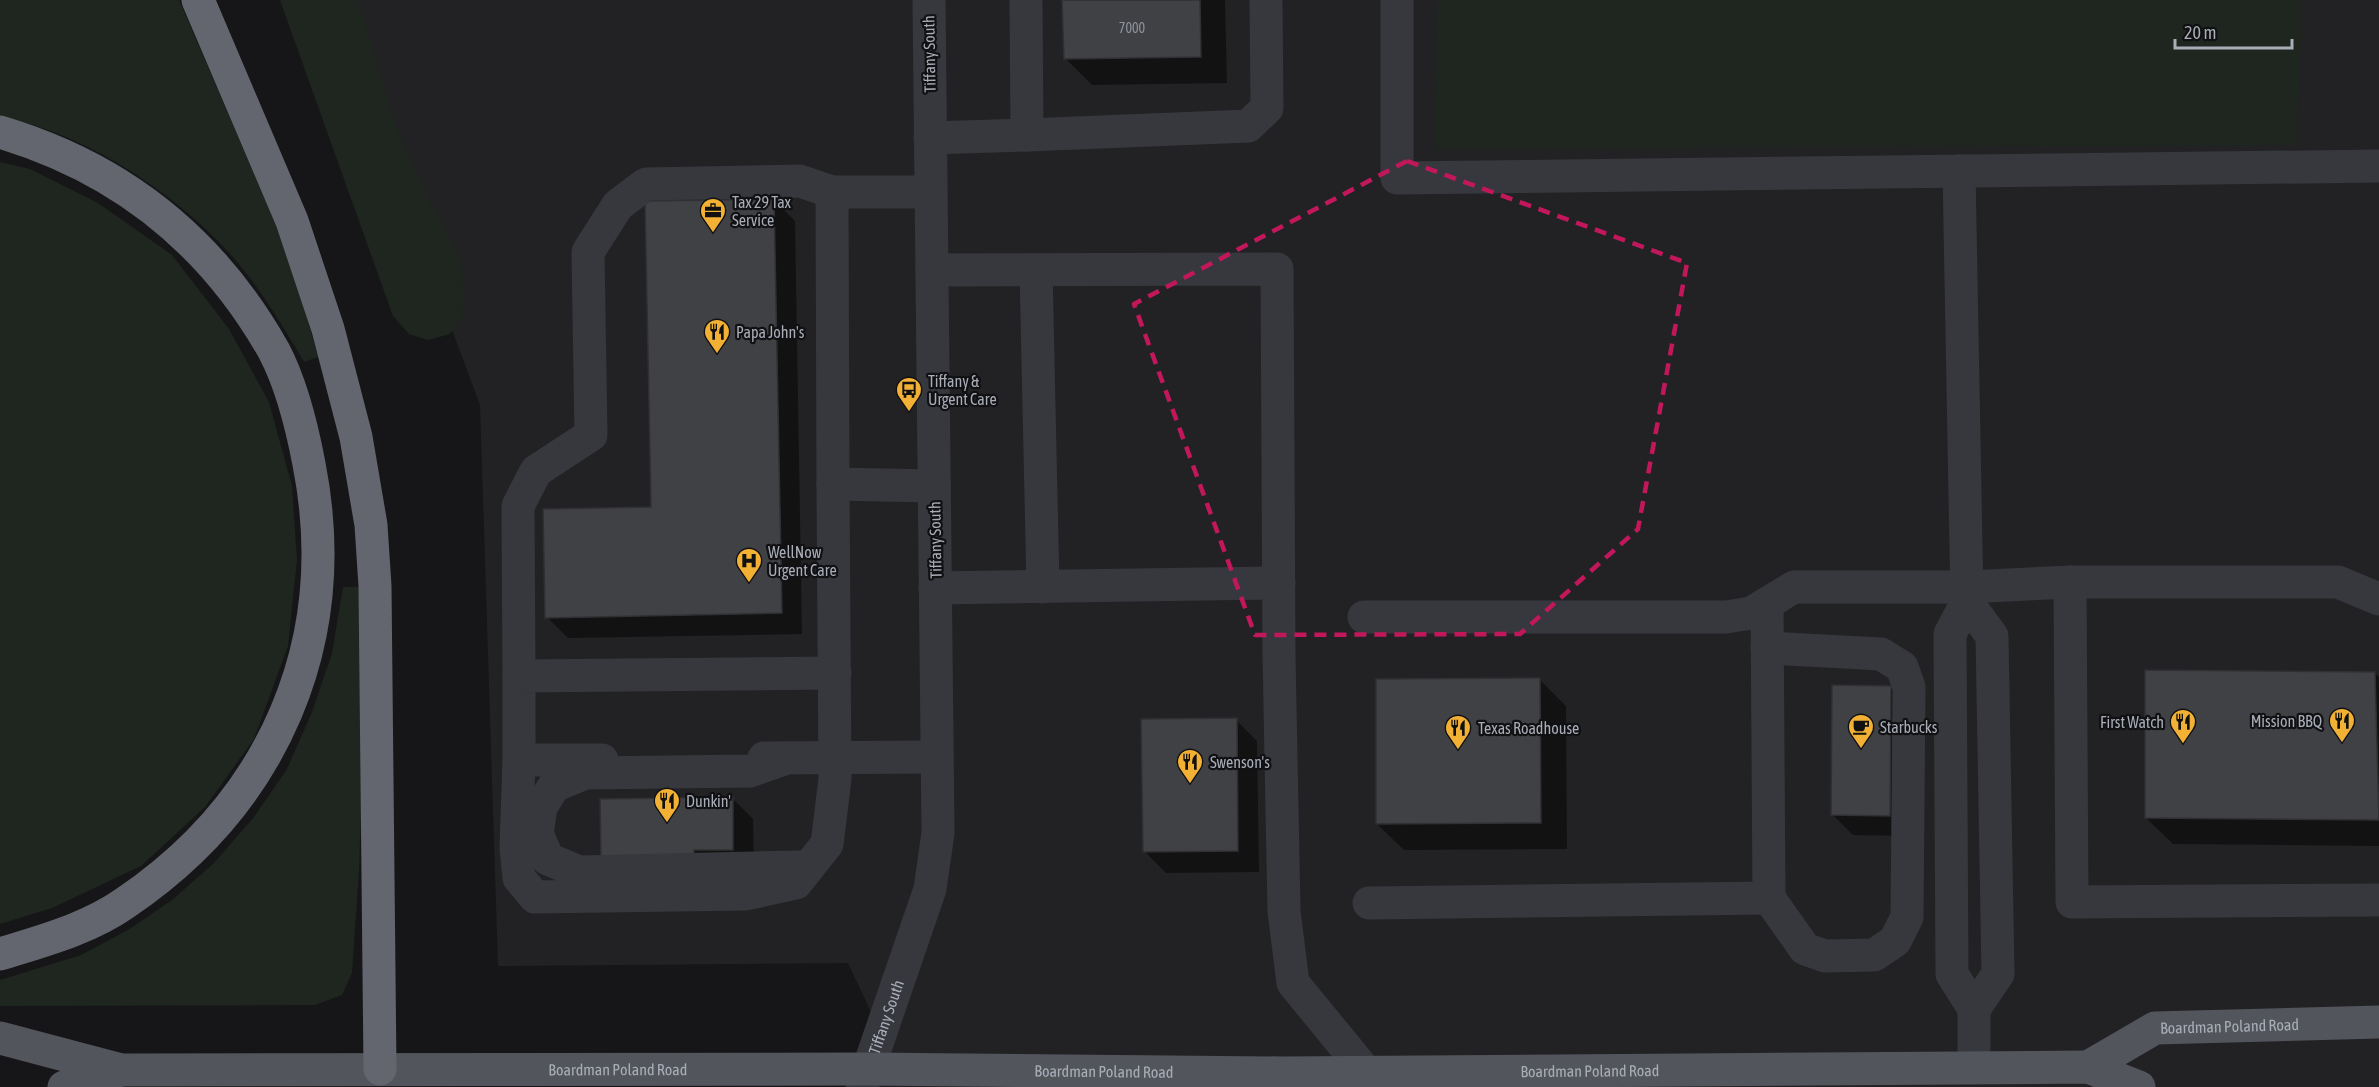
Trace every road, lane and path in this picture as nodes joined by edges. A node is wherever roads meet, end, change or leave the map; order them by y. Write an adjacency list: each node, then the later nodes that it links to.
1 (198, 0): 41 (highway)
2 (929, 0): 8 (street, Tiffany South)
3 (1026, 0): 7 (street)
4 (1266, 0): 7 (street)
5 (1397, 0): 10 (street)
6 (0, 132): 36 (highway)
7 (1027, 135): 8 (street)
8 (930, 138): 12 (street, Tiffany South)
9 (2379, 166): 10 (street)
10 (1959, 171): 21 (street)
11 (832, 192): 12 (street); 15 (street); 27 (street)
12 (931, 192): 13 (street, Tiffany South)
13 (932, 270): 14 (street); 16 (street, Tiffany South)
14 (1036, 270): 18 (street); 19 (street)
15 (833, 484): 16 (street); 26 (street)
16 (934, 486): 20 (street, Tiffany South)
17 (2070, 582): 21 (street); 22 (street); 34 (street)
18 (1279, 583): 19 (street); 43 (street)
19 (1043, 587): 20 (street)
20 (935, 588): 28 (street, Tiffany South)
21 (1967, 595): 23 (street); 37 (street); 37 (street)
22 (2379, 599)
23 (1767, 604): 24 (street); 25 (street)
24 (1364, 617)
25 (1767, 648): 33 (street); 33 (street)
26 (835, 673): 27 (street); 30 (street)
27 (519, 676): 31 (street)
28 (937, 757): 30 (street); 46 (street, Tiffany South)
29 (787, 758): 30 (street); 31 (street); 32 (street)
30 (836, 758): 32 (street)
31 (519, 760): 32 (street)
32 (809, 867)
33 (1769, 898): 35 (street)
34 (2379, 900)
35 (1369, 903)
36 (0, 954)
37 (1974, 1009): 40 (street)
38 (2379, 1022): 44 (main road, Boardman Poland Road)
39 (0, 1038): 42 (main road, Boardman Poland Road)
40 (1974, 1067): 44 (main road, Boardman Poland Road); 45 (main road, Boardman Poland Road)
41 (380, 1069): 42 (main road, Boardman Poland Road); 46 (main road, Boardman Poland Road)
42 (121, 1070): 47 (main road, Boardman Poland Road)
43 (1366, 1072): 45 (main road, Boardman Poland Road); 46 (main road, Boardman Poland Road)
44 (2088, 1077): 48 (main road, Boardman Poland Road)
45 (1446, 1079)
46 (868, 1081)
47 (64, 1087)
48 (2139, 1087)

